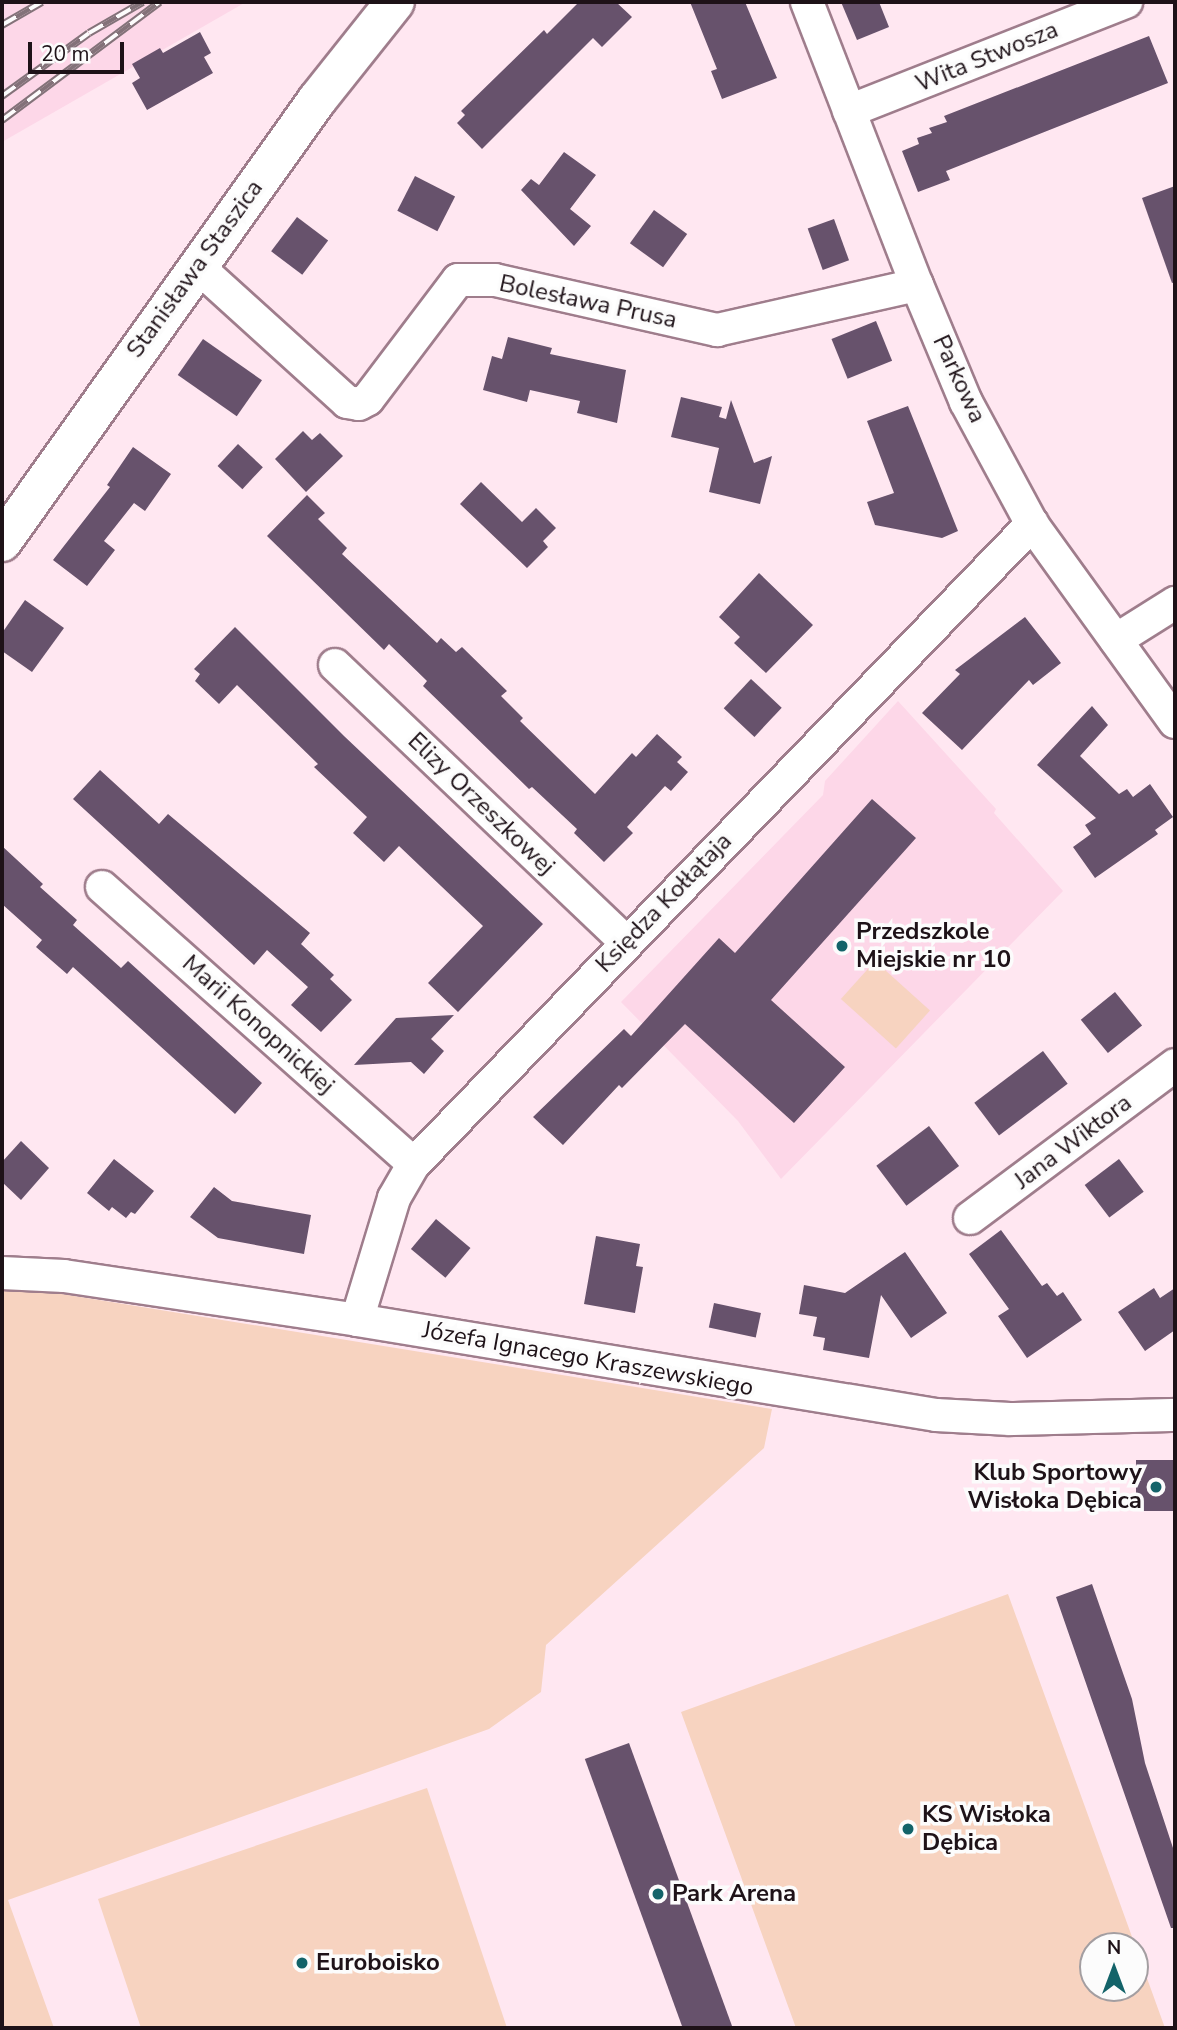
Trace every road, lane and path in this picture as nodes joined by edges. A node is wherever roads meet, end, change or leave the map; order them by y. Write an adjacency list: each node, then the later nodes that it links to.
1 (395, 2): 5 (street, Stanisława Staszica)
2 (807, 2): 4 (street, Parkowa)
3 (1126, 2): 4 (street, Wita Stwosza)
4 (849, 111): 6 (street, Parkowa)
5 (197, 266): 6 (street, Bolesława Prusa); 8 (street, Stanisława Staszica)
6 (917, 285): 7 (street, Parkowa)
7 (1032, 524): 10 (street, Parkowa); 14 (street, Księdza Kołłątaja)
8 (2, 542)
9 (1175, 603): 10 (street)
10 (1116, 640): 12 (street, Parkowa)
11 (335, 665): 14 (street, Elizy Orzeszkowej)
12 (1175, 722)
13 (102, 887): 16 (street, Marii Konopnickiej)
14 (626, 942): 16 (street, Księdza Kołłątaja)
15 (1175, 1065): 17 (street, Jana Wiktora)
16 (414, 1164): 19 (street, Księdza Kołłątaja)
17 (970, 1218)
18 (2, 1272): 19 (street, Józefa Ignacego Kraszewskiego)
19 (357, 1320): 20 (street, Józefa Ignacego Kraszewskiego)
20 (1175, 1415)

